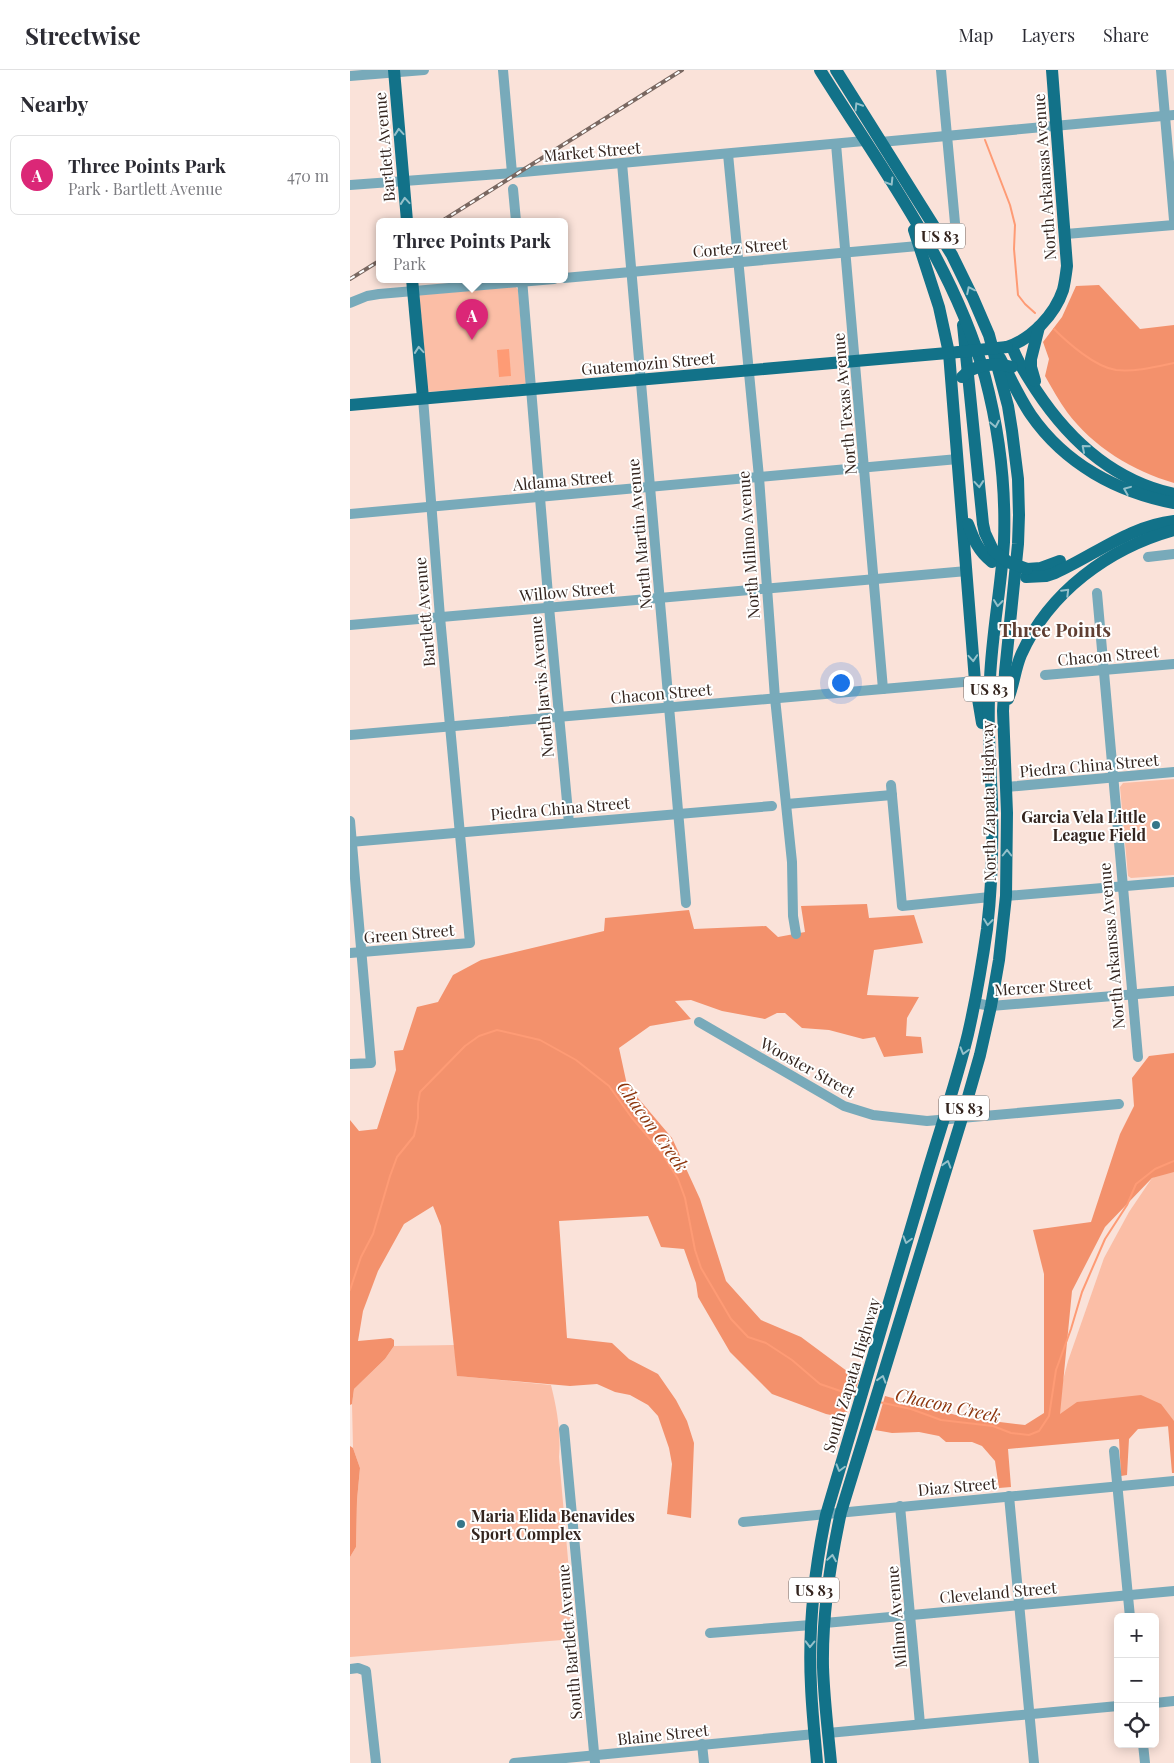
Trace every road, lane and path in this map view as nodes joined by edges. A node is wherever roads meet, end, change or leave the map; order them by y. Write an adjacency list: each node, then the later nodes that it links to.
1 (424, 70): 8 (street)
2 (503, 70): 18 (street)
3 (820, 70): 13 (main road, North Zapata Highway / US 83)
4 (836, 70): 14 (main road, North Zapata Highway / US 83, one-way to 4)
5 (941, 70): 12 (street)
6 (1052, 70): 11 (main road, North Arkansas Avenue)
7 (1161, 70): 10 (street)
8 (394, 71): 9 (street); 19 (main road, Bartlett Avenue, one-way to 8)
9 (350, 76)
10 (1169, 115): 11 (street); 25 (street)
11 (1056, 125): 12 (street); 28 (main road, North Arkansas Avenue)
12 (947, 134): 14 (street); 27 (street)
13 (864, 141): 15 (street); 22 (main road, North Zapata Highway / US 83, one-way to 22)
14 (881, 142): 40 (main road, North Zapata Highway / US 83, one-way to 14)
15 (836, 144): 16 (street, Market Street); 30 (street, North Texas Avenue)
16 (728, 154): 17 (street, Market Street); 31 (street, North Milmo Avenue)
17 (622, 163): 18 (street, Market Street); 32 (street, North Martin Avenue)
18 (512, 173): 19 (street, Market Street)
19 (403, 181): 20 (street, Market Street); 23 (main road, Bartlett Avenue, one-way to 19)
20 (350, 185)
21 (513, 189): 24 (street)
22 (910, 213): 29 (main road); 38 (main road, North Zapata Highway / US 83)
23 (407, 218)
24 (516, 218)
25 (1174, 220)
26 (1174, 224): 28 (street)
27 (956, 234)
28 (1066, 234): 39 (main road, North Arkansas Avenue)
29 (918, 246): 30 (street, Cortez Street); 42 (main road)
30 (846, 252): 31 (street, Cortez Street); 43 (street, North Texas Avenue)
31 (738, 262): 32 (street, Cortez Street); 44 (street, North Milmo Avenue)
32 (631, 272): 33 (street, Cortez Street); 45 (street, North Martin Avenue)
33 (568, 278)
34 (457, 283): 36 (street)
35 (522, 283): 46 (street, North Jarvis Avenue)
36 (413, 285): 37 (street); 48 (main road, Bartlett Avenue, one-way to 36)
37 (350, 303)
38 (961, 309): 65 (main road, one-way to 65); 87 (main road, North Zapata Highway / US 83, one-way to 87)
39 (1039, 327): 41 (main road, North Arkansas Avenue); 47 (main road)
40 (989, 335): 57 (main road, one-way to 40); 83 (main road, North Zapata Highway / US 83)
41 (1010, 346): 42 (main road, North Arkansas Avenue, bridge); 47 (main road)
42 (954, 352): 43 (main road, Guatemozin Street); 50 (main road)
43 (856, 361): 44 (main road, Guatemozin Street); 52 (street, North Texas Avenue)
44 (749, 370): 45 (main road, Guatemozin Street); 53 (street, North Milmo Avenue)
45 (640, 380): 46 (main road, Guatemozin Street); 54 (street, North Martin Avenue)
46 (531, 390): 48 (main road, Guatemozin Street); 56 (street, North Jarvis Avenue)
47 (1038, 392): 50 (main road, bridge); 55 (main road, one-way to 47)
48 (423, 398): 49 (main road, Guatemozin Street); 59 (street, Bartlett Avenue)
49 (350, 405)
50 (954, 409): 51 (main road)
51 (958, 459): 52 (street, Aldama Street); 58 (main road)
52 (865, 468): 53 (street, Aldama Street); 69 (street, North Texas Avenue)
53 (759, 477): 54 (street, Aldama Street); 70 (street, North Milmo Avenue)
54 (650, 487): 56 (street, Aldama Street); 72 (street, North Martin Avenue)
55 (1174, 494)
56 (540, 497): 59 (street, Aldama Street); 73 (street, North Jarvis Avenue)
57 (1174, 503)
58 (962, 505): 65 (main road); 67 (main road)
59 (432, 507): 60 (street, Aldama Street); 74 (street, Bartlett Avenue)
60 (350, 514)
61 (1174, 515): 68 (main road)
62 (1174, 520): 68 (main road)
63 (1174, 530): 83 (main road, one-way to 63)
64 (1174, 554): 66 (street)
65 (992, 556): 68 (main road, bridge)
66 (1148, 557)
67 (967, 571): 69 (street, Willow Street); 79 (main road, one-way to 79)
68 (1026, 573)
69 (875, 579): 70 (street, Willow Street); 80 (street, North Texas Avenue)
70 (766, 588): 72 (street, Willow Street); 81 (street, North Milmo Avenue)
71 (1097, 593): 77 (street, North Arkansas Avenue)
72 (659, 598): 73 (street, Willow Street); 82 (street, North Martin Avenue)
73 (549, 607): 74 (street, Willow Street); 84 (street, North Jarvis Avenue)
74 (440, 617): 75 (street, Willow Street); 85 (street, Bartlett Avenue)
75 (350, 625)
76 (1174, 664): 77 (street, Chacon Street)
77 (1103, 670): 78 (street, Chacon Street); 89 (street, North Arkansas Avenue)
78 (1045, 675)
79 (975, 681): 80 (street, Chacon Street); 87 (main road)
80 (883, 689): 81 (street, Chacon Street)
81 (775, 698): 82 (street, Chacon Street); 91 (street, North Milmo Avenue)
82 (669, 708): 84 (street, Chacon Street); 93 (street, North Martin Avenue)
83 (1003, 711): 90 (main road, North Zapata Highway / US 83)
84 (560, 717): 85 (street, Chacon Street); 95 (street, North Jarvis Avenue)
85 (451, 726): 86 (street, Chacon Street); 96 (street, Bartlett Avenue)
86 (350, 735)
87 (990, 770): 101 (main road, North Zapata Highway / US 83)
88 (1174, 772): 89 (street, Piedra China Street)
89 (1112, 778): 90 (street, Piedra China Street); 99 (street, North Arkansas Avenue)
90 (1006, 787): 100 (main road, North Zapata Highway / US 83, one-way to 90)
91 (787, 804): 101 (street); 103 (street, North Milmo Avenue)
92 (772, 806): 93 (street, Piedra China Street)
93 (678, 813): 95 (street, Piedra China Street); 102 (street, North Martin Avenue)
94 (350, 821): 97 (street)
95 (569, 823): 96 (street, Piedra China Street)
96 (461, 832): 97 (street, Piedra China Street); 104 (street, Bartlett Avenue)
97 (351, 842): 105 (street)
98 (1174, 882): 99 (street)
99 (1123, 886): 100 (street); 108 (street, North Arkansas Avenue)
100 (1006, 896): 110 (main road, North Zapata Highway / US 83)
101 (990, 898): 109 (main road, North Zapata Highway / US 83, one-way to 109)
102 (686, 903)
103 (796, 934)
104 (470, 943): 105 (street, Green Street)
105 (361, 952): 106 (street, Green Street); 113 (street)
106 (350, 953)
107 (1174, 991): 108 (street, Mercer Street)
108 (1132, 994): 110 (street, Mercer Street); 112 (street, North Arkansas Avenue)
109 (974, 1003): 110 (street, Mercer Street); 116 (main road, South Zapata Highway / US 83, one-way to 116)
110 (991, 1006): 115 (main road, South Zapata Highway / US 83)
111 (699, 1022): 116 (street, Wooster Street)
112 (1138, 1057)
113 (350, 1064)
114 (1119, 1104): 115 (street, Wooster Street)
115 (962, 1118): 116 (street, Wooster Street); 123 (main road, South Zapata Highway / US 83, one-way to 115)
116 (943, 1120): 124 (main road, South Zapata Highway / US 83, one-way to 124)
117 (564, 1429): 144 (street, South Bartlett Avenue)
118 (1114, 1451): 120 (street)
119 (1174, 1481): 120 (street, Diaz Street)
120 (1118, 1486): 121 (street, Diaz Street); 127 (street)
121 (1009, 1496): 122 (street, Diaz Street); 128 (street)
122 (900, 1506): 123 (street, Diaz Street); 130 (street, Milmo Avenue)
123 (841, 1512): 124 (street, Diaz Street); 131 (main road, South Zapata Highway / US 83, one-way to 123)
124 (826, 1515): 125 (street, Diaz Street); 132 (main road, South Zapata Highway / US 83)
125 (743, 1522)
126 (1174, 1591): 127 (street, Cleveland Street)
127 (1128, 1596): 128 (street, Cleveland Street); 129 (street)
128 (1019, 1606): 130 (street, Cleveland Street); 138 (street)
129 (1130, 1613)
130 (911, 1615): 131 (street, Cleveland Street); 139 (street, Milmo Avenue)
131 (825, 1623): 140 (main road, South Zapata Highway / US 83)
132 (811, 1625): 133 (street); 141 (main road, South Zapata Highway / US 83, one-way to 141)
133 (710, 1633)
134 (350, 1669): 145 (street)
135 (1174, 1701): 136 (street)
136 (1159, 1703)
137 (1114, 1706): 138 (street)
138 (1029, 1714): 139 (street); 150 (street)
139 (920, 1724): 140 (street)
140 (828, 1733): 149 (main road, South Zapata Highway / US 83)
141 (814, 1734): 142 (street, Blaine Street); 148 (main road, South Zapata Highway / US 83)
142 (702, 1744): 144 (street, Blaine Street); 147 (street)
143 (1143, 1748): 151 (street)
144 (595, 1759): 146 (street, Blaine Street)
145 (376, 1763)
146 (514, 1763)
147 (704, 1763)
148 (817, 1763)
149 (831, 1763)
150 (1034, 1763)
151 (1145, 1763)

